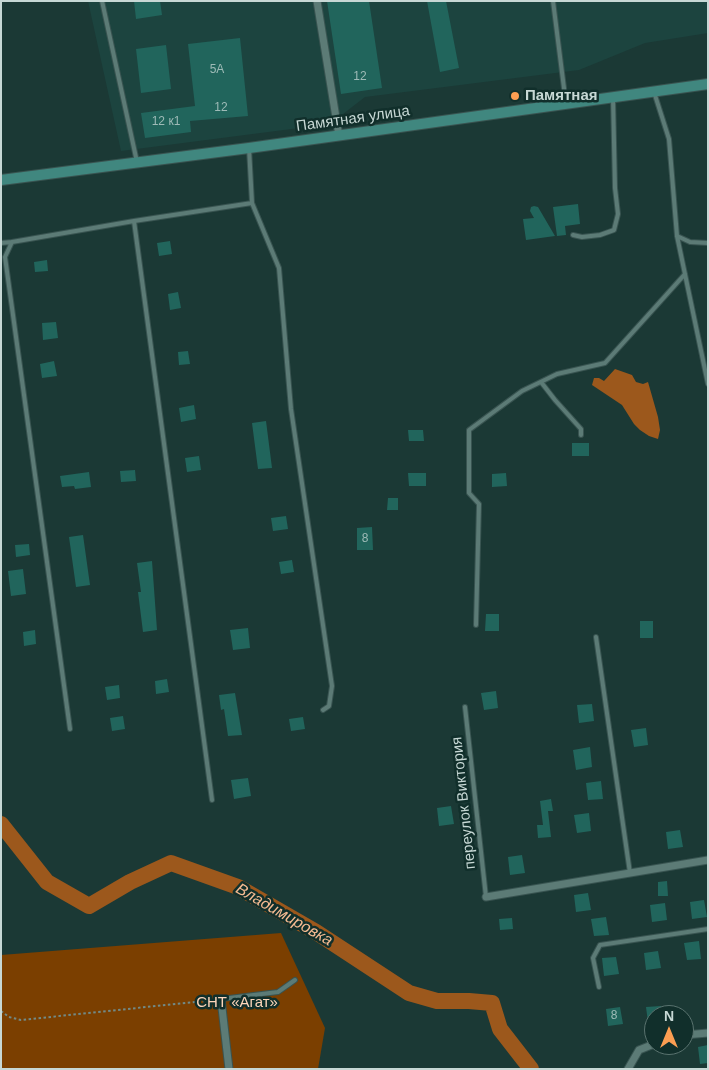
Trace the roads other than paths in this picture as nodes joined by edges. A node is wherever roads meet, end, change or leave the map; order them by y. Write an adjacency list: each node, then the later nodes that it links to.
1 (102, 1): 10 (lane)
2 (317, 1): 8 (street)
3 (553, 1): 7 (lane)
4 (708, 84): 5 (street, Памятная улица)
5 (654, 92): 6 (street, Памятная улица); 15 (lane)
6 (613, 97): 7 (street, Памятная улица); 14 (lane)
7 (566, 104): 8 (street, Памятная улица)
8 (339, 136): 9 (street, Памятная улица)
9 (249, 148): 10 (street, Памятная улица); 12 (lane)
10 (137, 162): 11 (street, Памятная улица)
11 (1, 180)
12 (252, 203): 13 (lane); 26 (lane)
13 (134, 221): 16 (lane); 28 (lane)
14 (574, 235)
15 (677, 236): 18 (lane); 19 (lane)
16 (12, 242): 17 (lane); 27 (lane)
17 (1, 243)
18 (708, 243)
19 (685, 274): 20 (lane); 21 (lane)
20 (541, 382): 22 (lane); 23 (lane)
21 (708, 384)
22 (581, 435)
23 (476, 625)
24 (596, 637): 30 (lane)
25 (464, 707): 31 (lane, переулок Виктория)
26 (323, 710)
27 (70, 729)
28 (212, 800)
29 (708, 860): 30 (street)
30 (630, 873): 31 (street)
31 (486, 897)
32 (708, 929): 34 (lane)
33 (295, 980): 35 (lane)
34 (599, 987)
35 (222, 999): 39 (street)
36 (708, 1033): 37 (street)
37 (694, 1034)
38 (644, 1048): 40 (street)
39 (229, 1069)
40 (628, 1069)

